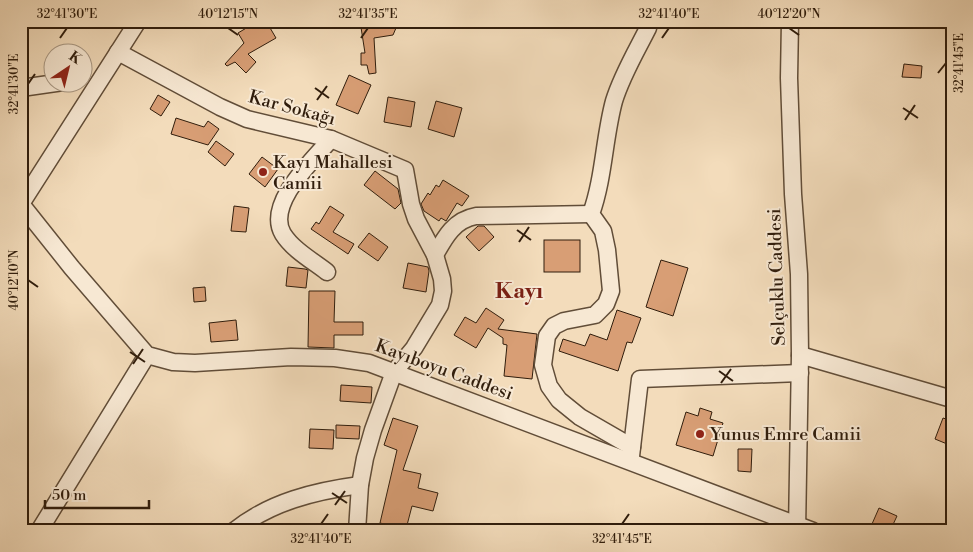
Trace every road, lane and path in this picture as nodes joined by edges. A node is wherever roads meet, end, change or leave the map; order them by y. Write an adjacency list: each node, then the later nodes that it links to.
1 (138, 21): 4 (street)
2 (790, 21): 15 (street, Selçuklu Caddesi)
3 (648, 28): 11 (street)
4 (118, 52): 5 (street); 9 (street, Kar Sokağı)
5 (102, 78): 6 (street); 10 (street)
6 (92, 79)
7 (42, 85): 8 (street)
8 (21, 88)
9 (331, 139): 12 (street, Kar Sokağı); 13 (street)
10 (21, 204): 14 (street)
11 (591, 214): 12 (street); 19 (street)
12 (435, 255): 16 (street)
13 (327, 272)
14 (147, 354): 16 (street, Kayıboyu Caddesi); 22 (street)
15 (800, 355): 17 (street, Selçuklu Caddesi); 18 (street)
16 (394, 372): 19 (street, Kayıboyu Caddesi); 20 (street)
17 (800, 373): 19 (street); 21 (street, Selçuklu Caddesi)
18 (952, 399)
19 (631, 454): 21 (street, Kayıboyu Caddesi)
20 (360, 485): 23 (street); 24 (street)
21 (797, 528): 25 (street, Kayıboyu Caddesi)
22 (39, 531)
23 (234, 531)
24 (357, 531)
25 (813, 531)

